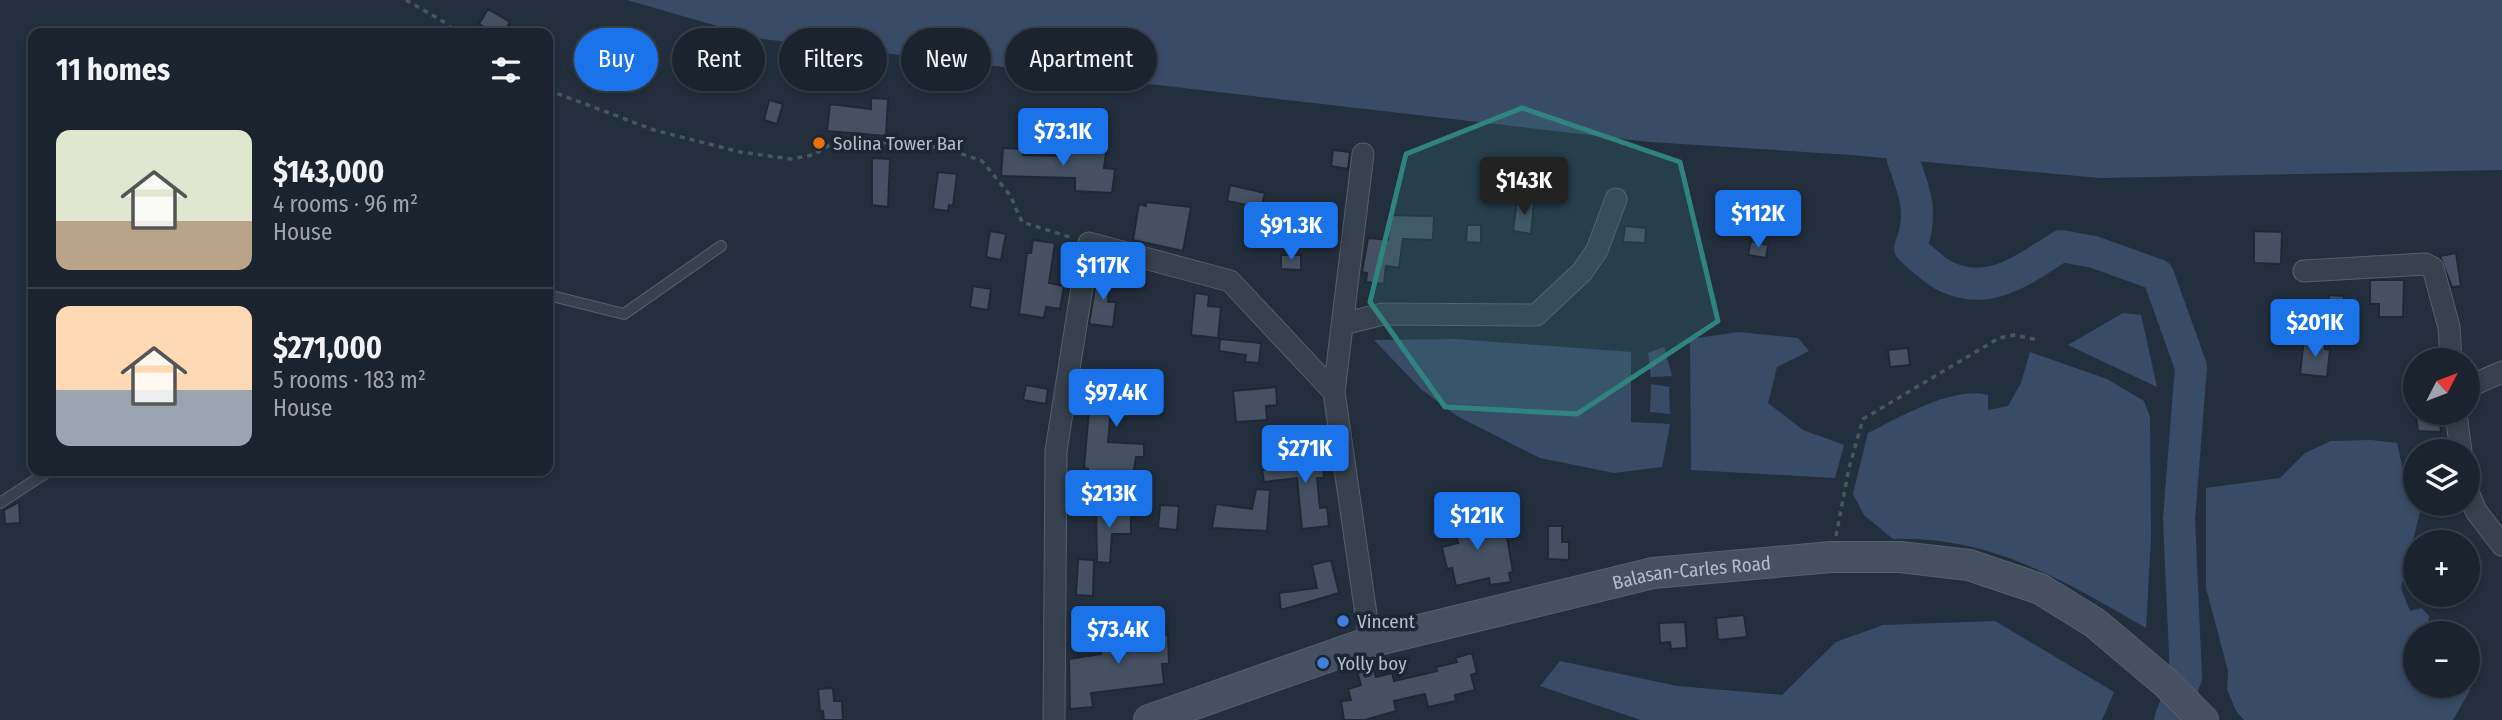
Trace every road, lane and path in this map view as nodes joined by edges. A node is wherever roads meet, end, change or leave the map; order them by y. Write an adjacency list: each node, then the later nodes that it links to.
1 (406, 0): 2 (path)
2 (451, 28)
3 (553, 92): 6 (path)
4 (1363, 154): 10 (street)
5 (1616, 199): 10 (street)
6 (1089, 243): 15 (street); 23 (street)
7 (721, 246): 9 (lane)
8 (2304, 271): 12 (street)
9 (553, 296)
10 (1343, 324): 15 (street)
11 (2039, 340): 20 (path)
12 (2450, 348)
13 (2502, 372): 14 (street)
14 (2480, 382)
15 (1334, 393): 21 (street)
16 (41, 476): 17 (lane)
17 (0, 503)
18 (2480, 516): 19 (street)
19 (2502, 545)
20 (1831, 557): 21 (main road, Balasan-Carles Road); 22 (main road, Balasan-Carles Road)
21 (1370, 642): 24 (main road, Balasan-Carles Road)
22 (2199, 717)
23 (1054, 720)
24 (1149, 720)

